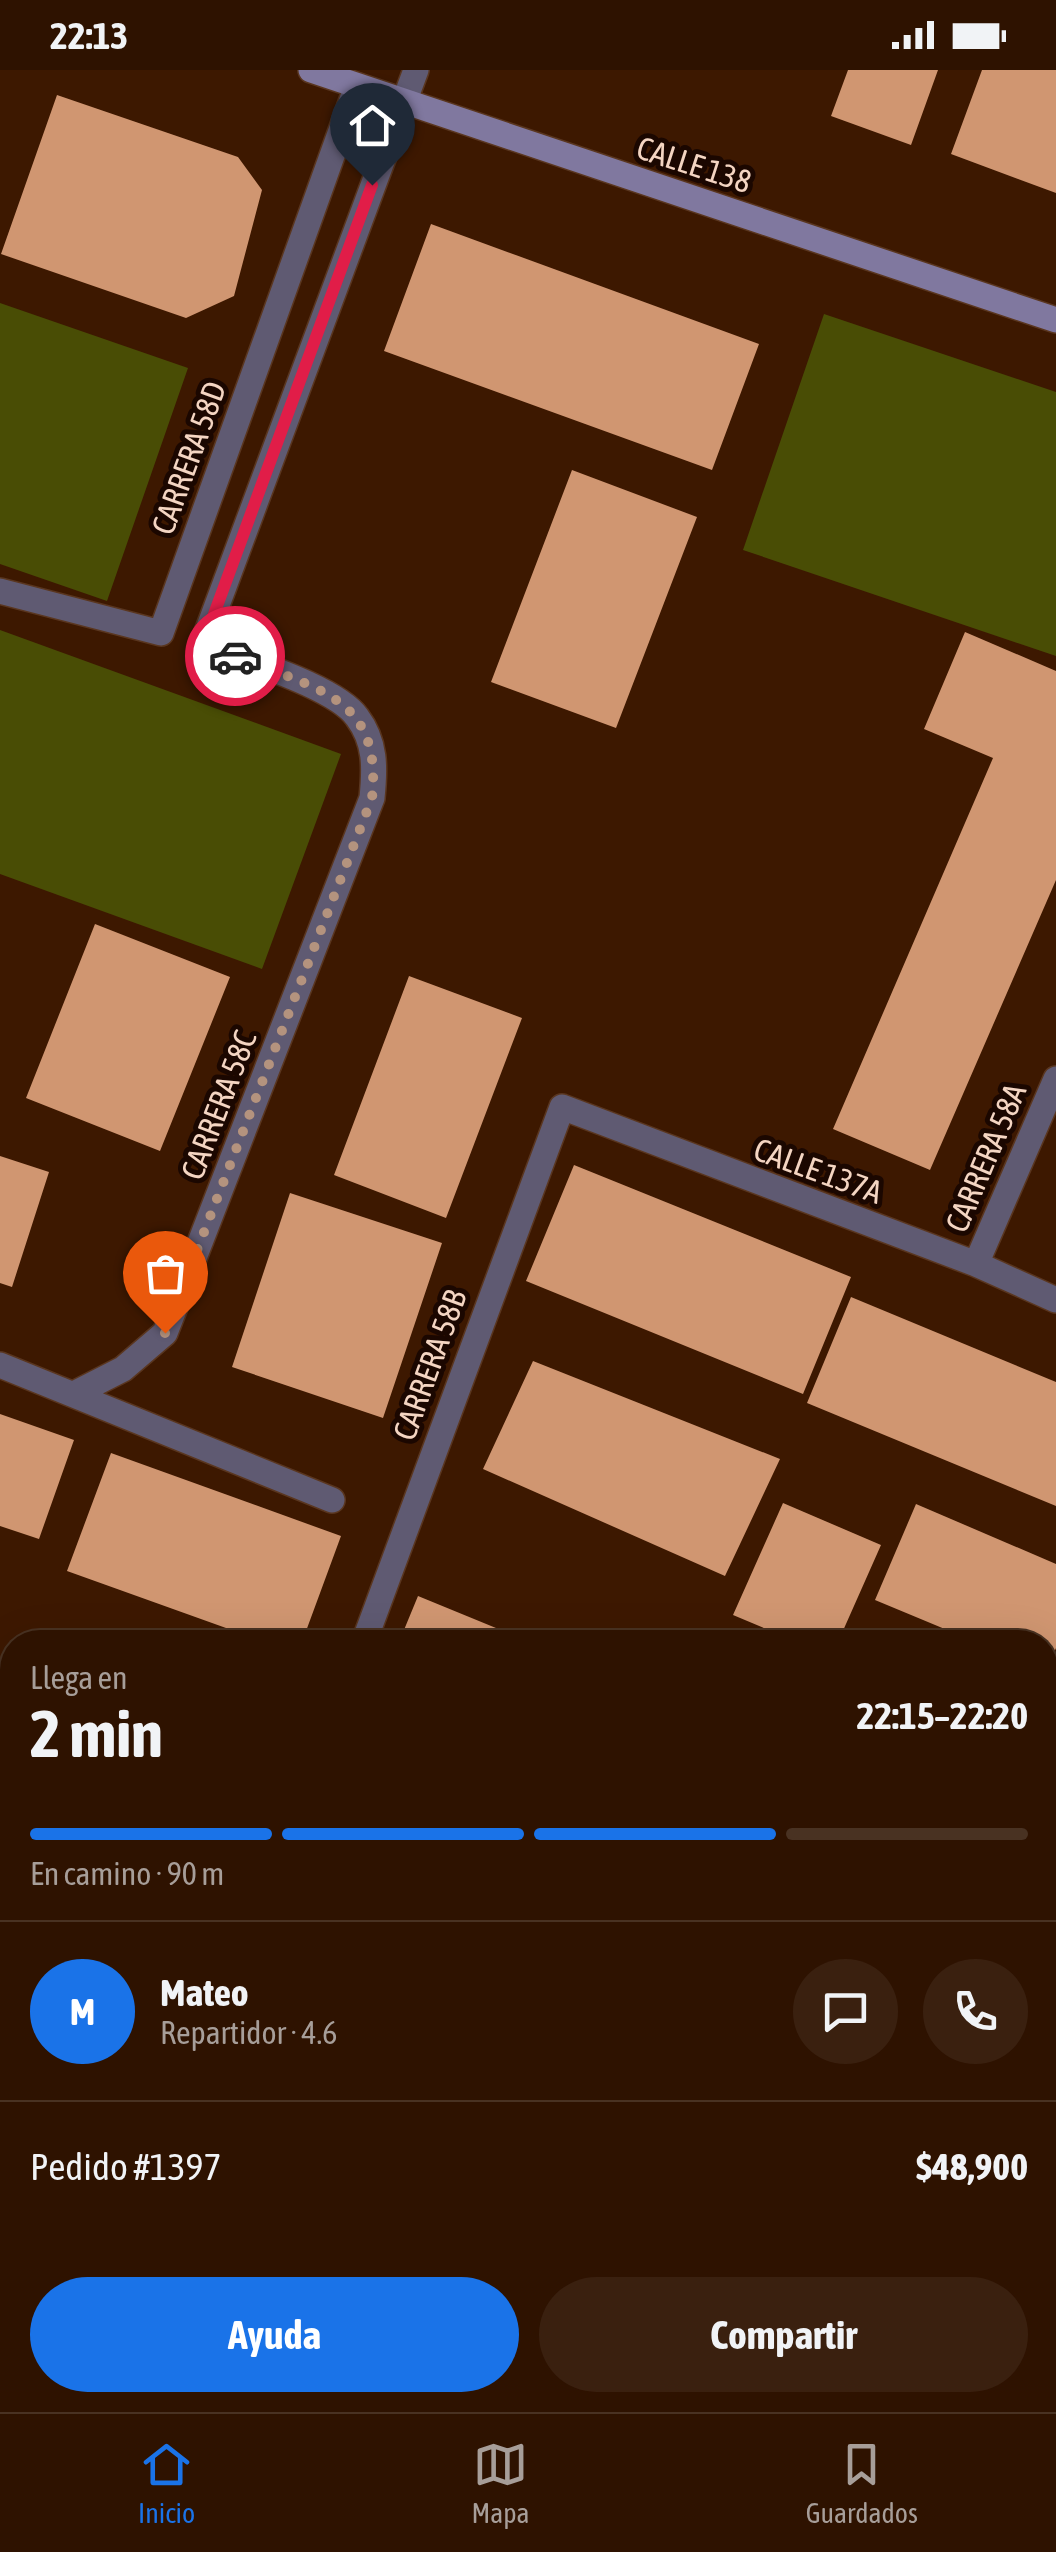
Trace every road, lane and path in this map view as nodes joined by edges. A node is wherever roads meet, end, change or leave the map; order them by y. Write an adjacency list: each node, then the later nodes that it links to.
1 (311, 70): 3 (main road, CALLE 138)
2 (416, 70): 4 (street)
3 (357, 86): 4 (main road, CALLE 138); 5 (street, CARRERA 58D)
4 (403, 101): 6 (street); 7 (main road, CALLE 138)
5 (278, 305): 6 (street); 8 (street, CARRERA 58D)
6 (322, 320): 14 (street, CARRERA 58C)
7 (1056, 320)
8 (0, 591)
9 (1056, 1079): 11 (street, CARRERA 58A)
10 (558, 1110): 11 (street, CALLE 137A); 16 (street, CARRERA 58B)
11 (976, 1264): 12 (street, CALLE 137A)
12 (1056, 1300)
13 (0, 1365): 14 (street)
14 (76, 1393): 15 (street)
15 (332, 1500)
16 (368, 1630)

